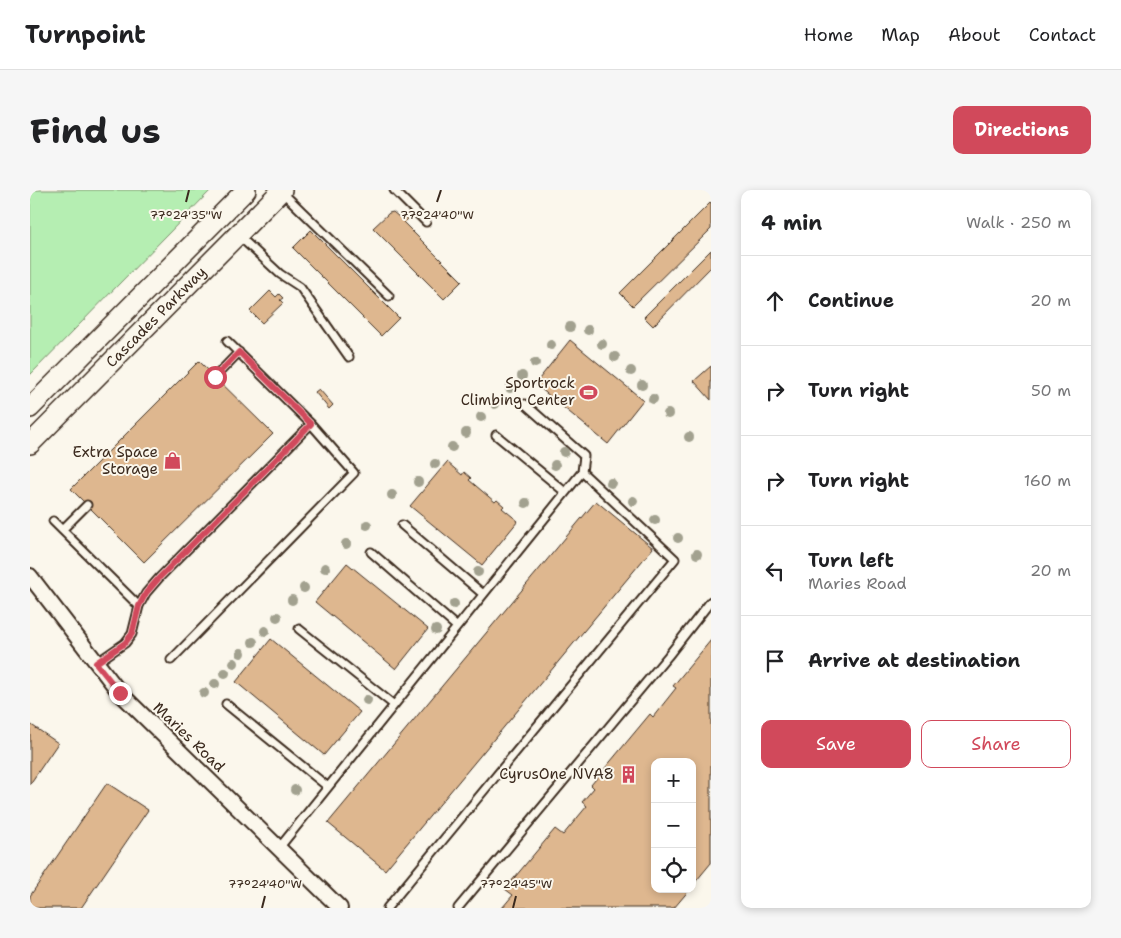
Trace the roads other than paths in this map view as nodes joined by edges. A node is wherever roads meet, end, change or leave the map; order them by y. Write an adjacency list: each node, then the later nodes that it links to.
1 (246, 190): 12 (main road, Cascades Parkway)
2 (281, 190): 5 (main road, Cascades Parkway); 6 (lane)
3 (394, 190): 4 (lane)
4 (426, 222)
5 (237, 234): 9 (lane); 15 (main road, Cascades Parkway)
6 (389, 296)
7 (227, 340): 8 (lane)
8 (239, 352): 10 (lane); 13 (lane)
9 (350, 357)
10 (215, 377)
11 (525, 404): 16 (lane)
12 (30, 408)
13 (311, 424): 26 (lane); 29 (lane)
14 (496, 434): 17 (lane)
15 (30, 444)
16 (582, 472): 17 (lane); 36 (lane)
17 (566, 492): 24 (lane)
18 (87, 505): 21 (lane)
19 (53, 521): 21 (lane)
20 (402, 525): 24 (lane)
21 (62, 530): 26 (lane)
22 (371, 552): 27 (lane)
23 (30, 576): 30 (street, Maries Road)
24 (483, 594): 27 (lane)
25 (711, 601): 37 (lane)
26 (139, 606): 30 (lane)
27 (457, 627): 32 (lane)
28 (299, 629): 32 (lane)
29 (171, 660)
30 (96, 663): 34 (street, Maries Road)
31 (226, 704): 33 (lane)
32 (394, 705): 33 (lane)
33 (328, 787): 34 (lane)
34 (279, 848): 35 (street, Maries Road)
35 (340, 908)
36 (388, 908)
37 (458, 908)

